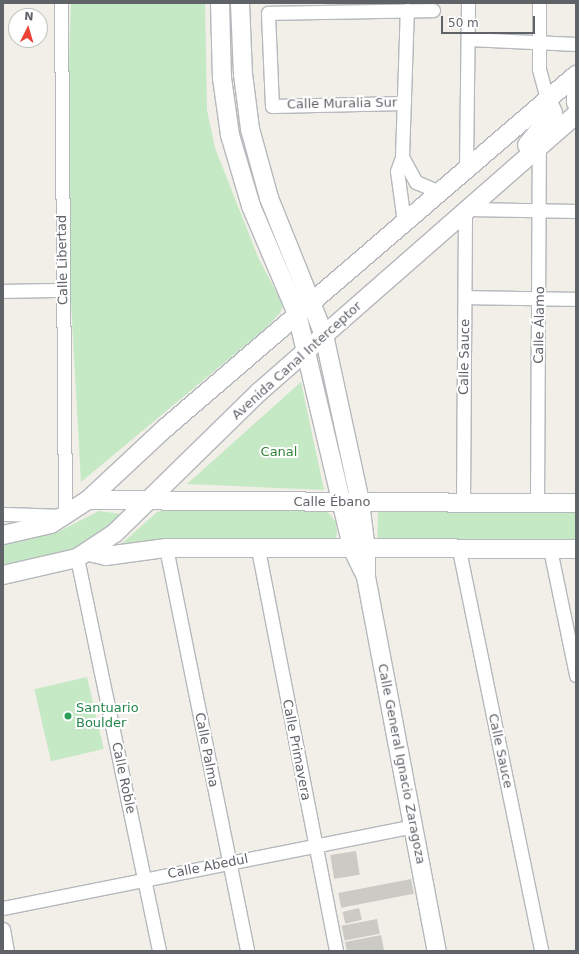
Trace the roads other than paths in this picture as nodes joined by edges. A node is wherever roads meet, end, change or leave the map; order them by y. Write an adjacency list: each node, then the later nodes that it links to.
1 (61, 3): 26 (street, Calle Libertad)
2 (220, 3): 32 (street)
3 (240, 3): 31 (street)
4 (468, 3): 8 (street)
5 (539, 3): 9 (street)
6 (407, 10): 7 (street, Calle Muralia Sur); 14 (street, Calle Muralia Sur); 14 (street, Calle Muralia Sur)
7 (433, 10)
8 (468, 39): 9 (street); 19 (street)
9 (538, 42): 10 (street); 13 (street)
10 (576, 44)
11 (576, 75): 13 (street)
12 (576, 90): 15 (street)
13 (546, 99): 19 (street); 20 (street)
14 (404, 103): 18 (street, Calle Muralia Sur)
15 (576, 103)
16 (573, 120): 17 (street, Avenida Canal Interceptor)
17 (539, 148): 20 (street, Avenida Canal Interceptor); 23 (street, Calle Álamo)
18 (402, 157): 21 (street); 25 (street, Calle Muralia Sur)
19 (466, 168): 21 (street)
20 (499, 183): 22 (street, Avenida Canal Interceptor)
21 (439, 192): 25 (street)
22 (467, 210): 23 (street); 28 (street, Calle Sauce); 33 (street, Avenida Canal Interceptor)
23 (539, 211): 24 (street); 29 (street, Calle Álamo)
24 (576, 211)
25 (404, 222): 31 (street)
26 (63, 290): 27 (street); 43 (street, Calle Libertad)
27 (3, 291)
28 (466, 297): 29 (street); 36 (street, Calle Sauce)
29 (540, 298): 30 (street); 40 (street, Calle Álamo)
30 (576, 299)
31 (313, 300): 32 (street); 33 (street)
32 (297, 314): 34 (street); 35 (street)
33 (324, 335): 34 (street, Avenida Canal Interceptor); 39 (street)
34 (307, 348): 37 (street, Avenida Canal Interceptor); 38 (street)
35 (88, 500): 37 (street, Calle Ébano); 43 (street)
36 (463, 501): 39 (street, Calle Ébano); 40 (street, Calle Ébano)
37 (145, 502): 38 (street, Calle Ébano); 51 (street, Avenida Canal Interceptor)
38 (341, 502): 39 (street, Calle Ébano); 49 (street)
39 (360, 502): 49 (street)
40 (537, 502): 41 (street, Calle Ébano)
41 (576, 503)
42 (3, 514): 43 (street)
43 (65, 516): 44 (street)
44 (3, 535)
45 (166, 548): 46 (street); 51 (street); 57 (street, Calle Palma)
46 (258, 549): 49 (street); 56 (street, Calle Primavera)
47 (550, 549): 48 (street); 50 (street); 53 (street)
48 (576, 549)
49 (360, 550): 50 (street); 55 (street, Calle General Ignacio Zaragoza)
50 (459, 550): 66 (street, Calle Sauce)
51 (83, 555): 52 (street, Avenida Canal Interceptor); 58 (street, Calle Roble)
52 (3, 575)
53 (571, 622): 54 (street)
54 (576, 675)
55 (412, 826): 56 (street, Calle Abedul); 65 (street, Calle General Ignacio Zaragoza)
56 (314, 846): 57 (street, Calle Abedul); 64 (street, Calle Primavera)
57 (229, 863): 58 (street, Calle Abedul); 63 (street, Calle Palma)
58 (144, 880): 59 (street, Calle Abedul); 62 (street, Calle Roble)
59 (3, 908)
60 (3, 929): 61 (street)
61 (8, 951)
62 (159, 951)
63 (246, 951)
64 (336, 951)
65 (437, 951)
66 (540, 951)

